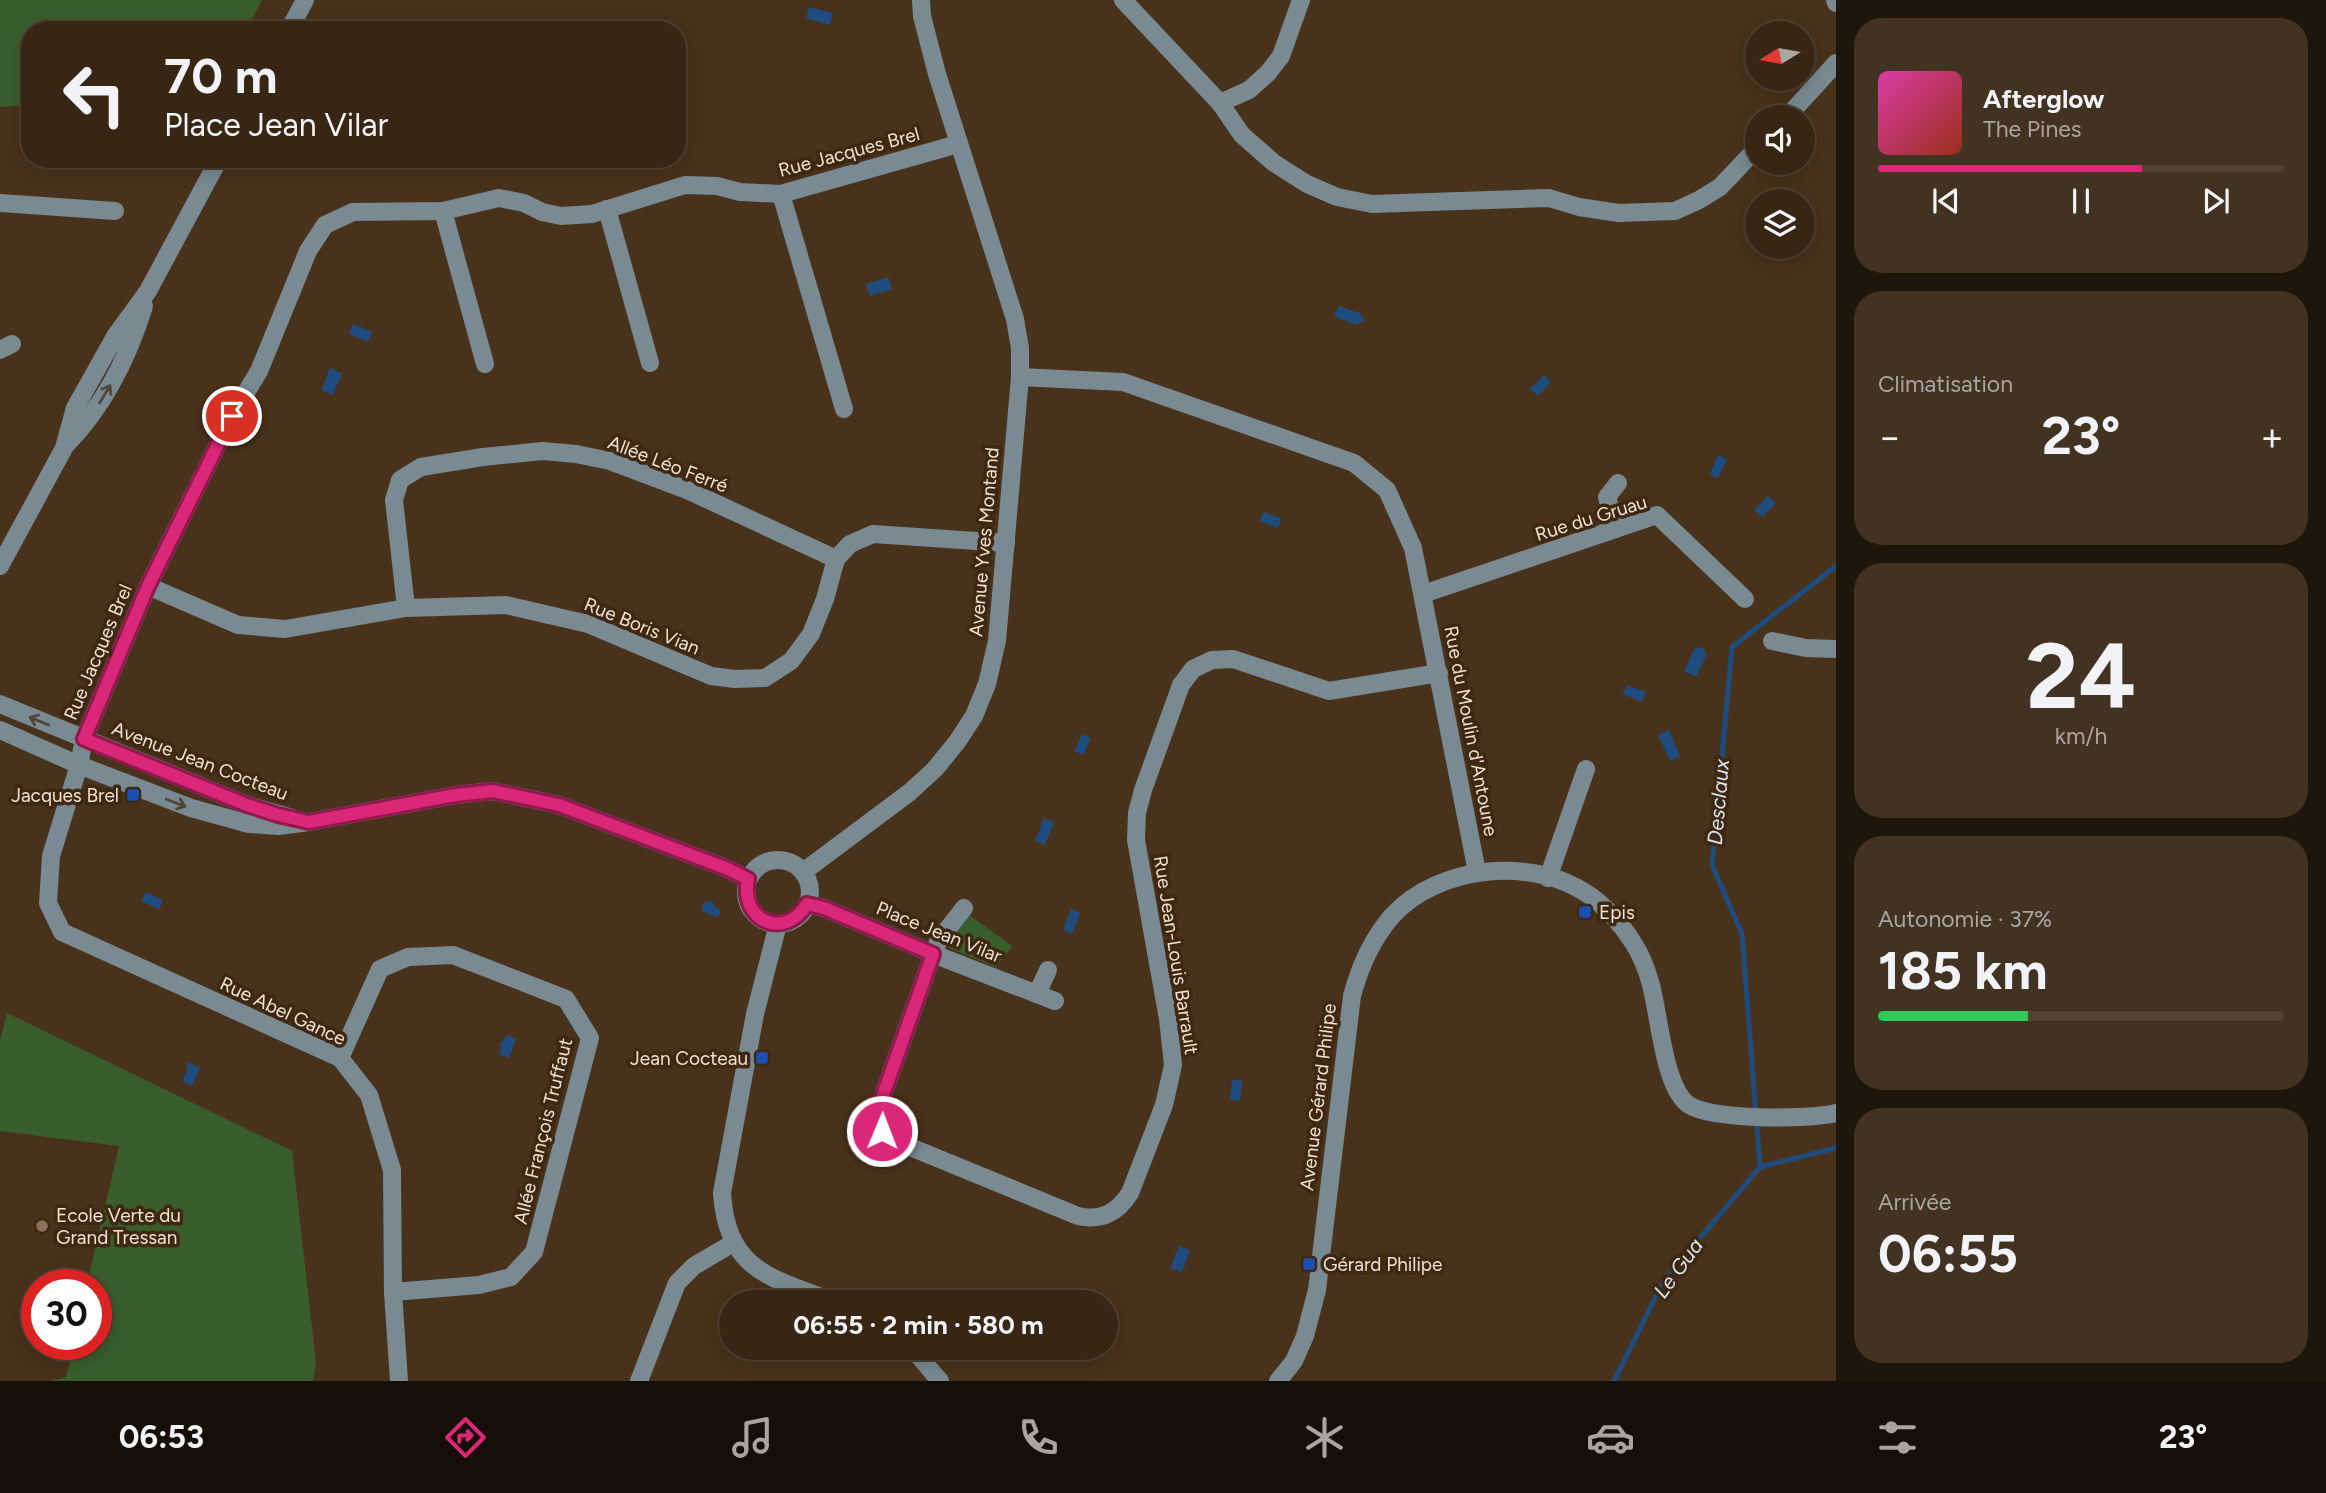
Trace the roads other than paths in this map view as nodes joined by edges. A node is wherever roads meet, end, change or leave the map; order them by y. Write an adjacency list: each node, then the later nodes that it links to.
1 (921, 0): 9 (street, Avenue Yves Montand)
2 (1123, 0): 7 (street)
3 (1301, 0): 7 (street)
4 (302, 5): 5 (street)
5 (294, 21)
6 (1836, 62): 8 (street)
7 (1220, 103): 10 (street)
8 (1798, 105)
9 (958, 144): 12 (street, Rue Jacques Brel); 19 (street, Avenue Yves Montand)
10 (1745, 161)
11 (214, 168): 25 (street)
12 (781, 194): 14 (street, Rue Jacques Brel); 20 (street)
13 (0, 203): 15 (street)
14 (607, 209): 16 (street, Rue Jacques Brel); 17 (street)
15 (116, 211)
16 (443, 211): 18 (street); 26 (street, Rue Jacques Brel)
17 (650, 363)
18 (485, 364)
19 (1020, 377): 23 (street, Avenue Yves Montand); 27 (street, Rue du Moulin d'Antoune)
20 (844, 408)
21 (1618, 483): 22 (street)
22 (1616, 529): 27 (street, Rue du Gruau); 28 (street, Rue du Gruau)
23 (1006, 543): 24 (street); 39 (street, Avenue Yves Montand)
24 (836, 559): 29 (street, Rue Boris Vian); 29 (street, Allée Léo Ferré)
25 (0, 566)
26 (148, 586): 29 (street, Rue Boris Vian); 35 (street, Rue Jacques Brel)
27 (1423, 594): 32 (street, Rue du Moulin d'Antoune)
28 (1745, 599)
29 (406, 608)
30 (1772, 641): 31 (street)
31 (1836, 649)
32 (1439, 673): 40 (street, Rue du Moulin d'Antoune); 46 (street, Rue Jean-Louis Barrault)
33 (0, 704): 35 (street, Avenue Jean Cocteau, one-way to 33)
34 (0, 730): 36 (street, Avenue Jean Cocteau)
35 (84, 739): 36 (street, Rue Jacques Brel); 38 (street, Avenue Jean Cocteau)
36 (79, 765): 38 (street, Avenue Jean Cocteau, one-way to 38); 50 (street, Rue Abel Gance)
37 (1586, 769): 41 (street)
38 (309, 822): 42 (street, Avenue Jean Cocteau)
39 (803, 872): 42 (street); 43 (street)
40 (1477, 872): 41 (street); 59 (street, Avenue Gérard Philipe)
41 (1548, 878): 51 (street)
42 (748, 879): 45 (street)
43 (807, 904): 45 (street); 46 (street, Place Jean Vilar)
44 (964, 908): 46 (street)
45 (778, 924): 52 (street)
46 (933, 954): 48 (street, Place Jean Vilar)
47 (1048, 970): 48 (street)
48 (1037, 994): 49 (street, Place Jean Vilar)
49 (1055, 1001)
50 (340, 1058): 54 (street, Rue Abel Gance); 54 (street, Allée François Truffaut)
51 (1836, 1113)
52 (733, 1243): 53 (street); 57 (street)
53 (806, 1290)
54 (393, 1292): 56 (street, Rue Abel Gance)
55 (922, 1360): 58 (street)
56 (399, 1381)
57 (639, 1381)
58 (940, 1381)
59 (1278, 1381)

